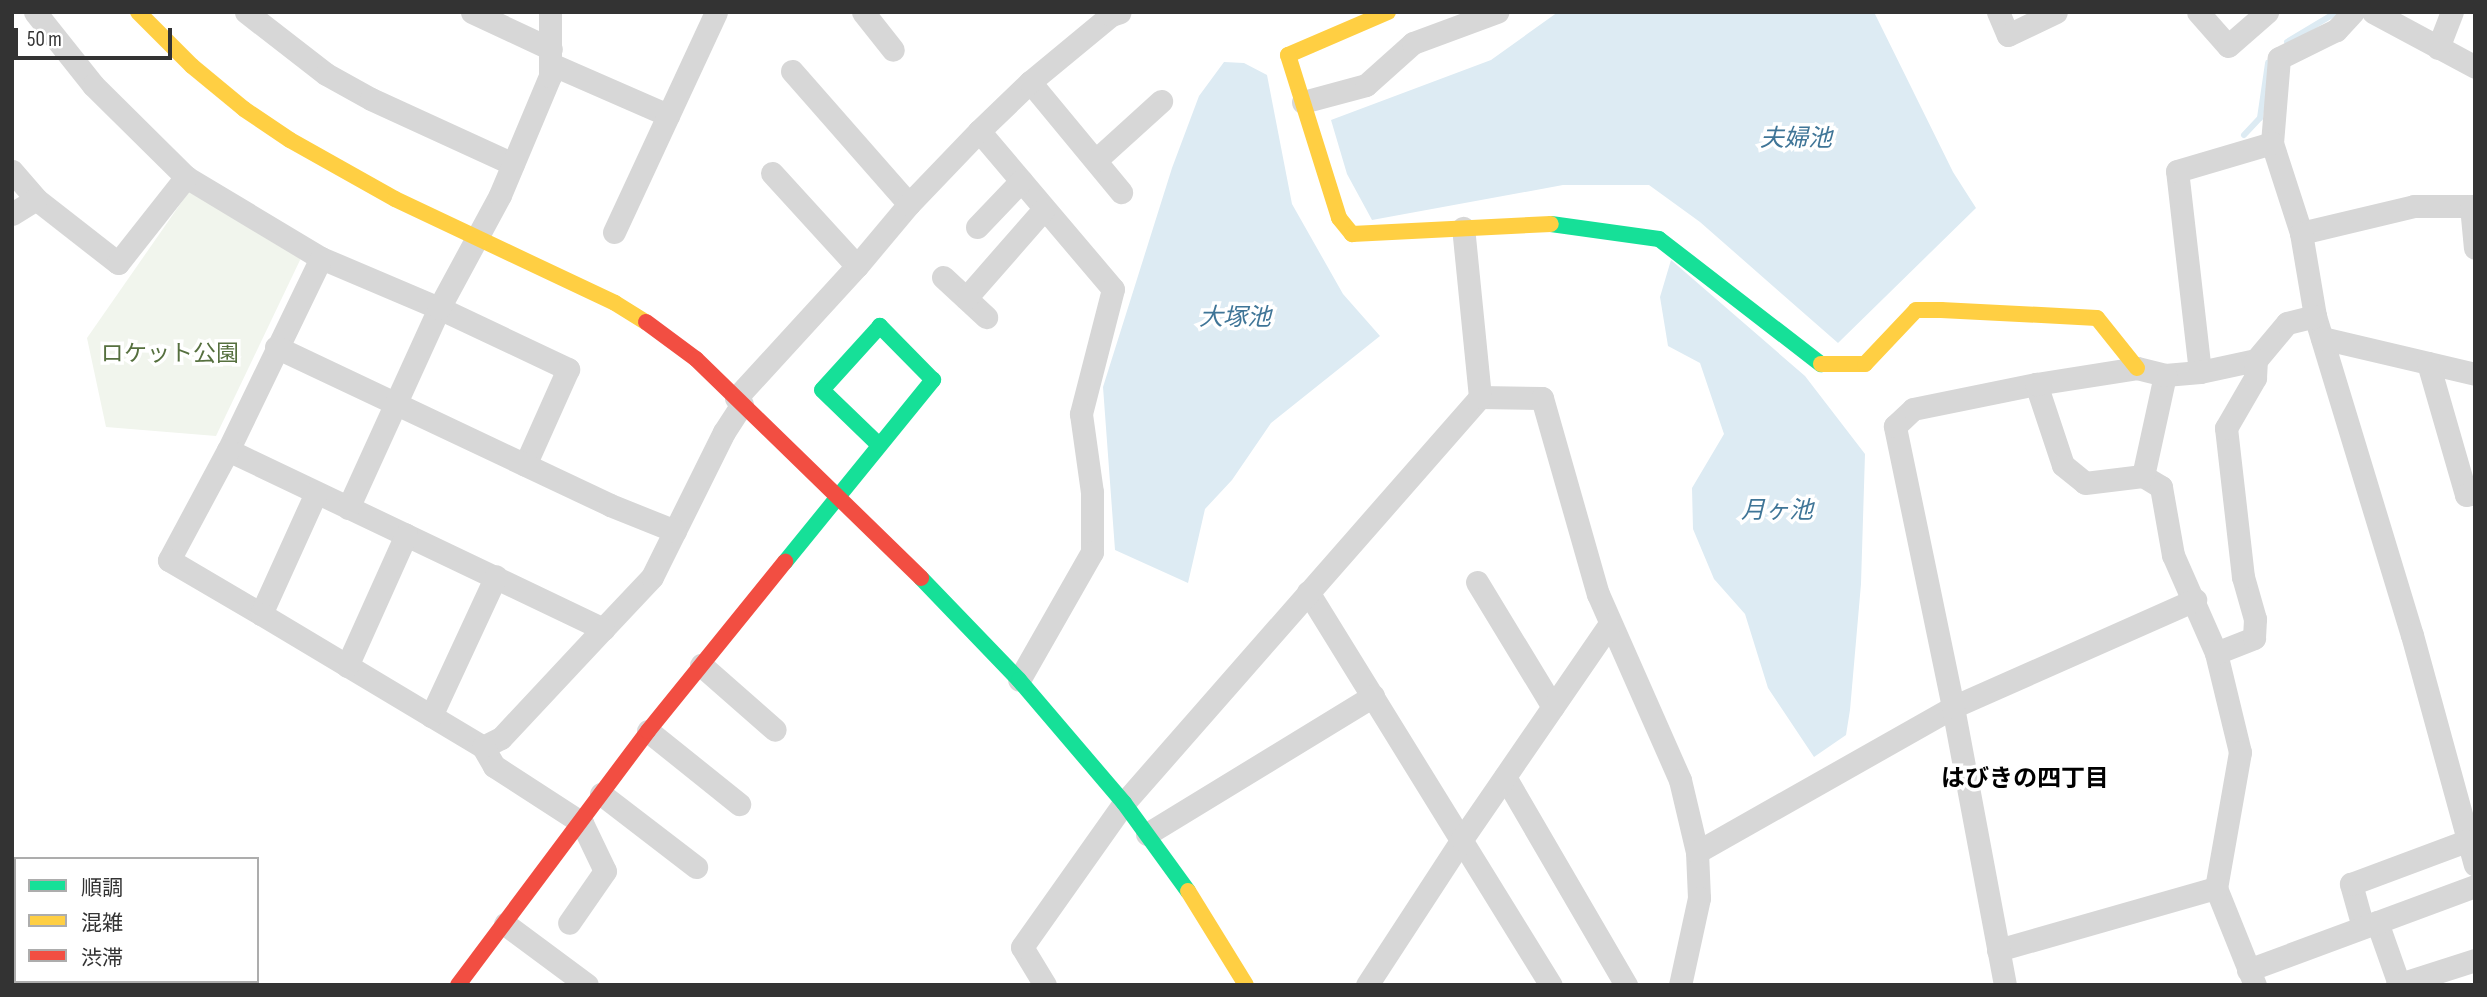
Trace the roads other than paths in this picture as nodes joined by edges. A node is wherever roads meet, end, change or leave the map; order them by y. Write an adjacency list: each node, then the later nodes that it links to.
1 (35, 12): 33 (street)
2 (138, 12): 45 (street)
3 (246, 12): 30 (street)
4 (472, 12): 20 (street)
5 (550, 12): 20 (street)
6 (863, 12): 19 (street)
7 (1388, 12): 25 (street)
8 (1497, 12): 25 (street)
9 (1998, 12): 10 (street)
10 (2056, 12)
11 (2198, 12): 12 (street)
12 (2267, 12)
13 (2353, 12): 28 (street)
14 (2373, 12): 18 (street)
15 (2452, 12): 18 (street)
16 (1113, 13): 23 (street)
17 (708, 15): 26 (street)
18 (2438, 48): 21 (street)
19 (893, 50)
20 (551, 57): 26 (street); 30 (street)
21 (2475, 67)
22 (792, 71): 37 (street)
23 (1030, 82): 27 (street); 29 (street)
24 (1161, 101): 29 (street)
25 (1303, 102): 42 (street)
26 (668, 115): 43 (street)
27 (979, 131): 34 (street); 37 (street)
28 (2272, 143): 44 (street); 59 (street)
29 (1096, 160): 35 (street)
30 (513, 164): 45 (street)
31 (12, 171): 36 (street)
32 (772, 173): 48 (street)
33 (186, 177): 36 (street); 47 (street)
34 (1021, 181): 39 (street); 41 (street)
35 (1121, 192)
36 (36, 199): 40 (street)
37 (909, 204): 48 (street)
38 (2473, 206): 44 (street); 46 (street)
39 (1044, 209): 50 (street); 86 (street)
40 (12, 214)
41 (976, 227)
42 (1463, 228): 58 (street); 63 (street)
43 (614, 232)
44 (2301, 233): 52 (street)
45 (477, 238): 51 (street); 64 (street)
46 (2475, 248)
47 (321, 258): 51 (street); 55 (street)
48 (857, 267): 64 (street)
49 (943, 276): 50 (street)
50 (966, 298): 53 (street)
51 (439, 307): 65 (street); 68 (street)
52 (2315, 316): 54 (street); 56 (street)
53 (986, 317)
54 (2322, 338): 57 (street); 101 (street)
55 (276, 347): 65 (street); 67 (street)
56 (2256, 360): 59 (street); 83 (street)
57 (2428, 363): 60 (street); 71 (street)
58 (2137, 368): 61 (street); 62 (street)
59 (2200, 372): 61 (street)
60 (2475, 374)
61 (2165, 375): 69 (street)
62 (2036, 384): 69 (street); 88 (street)
63 (1480, 397): 78 (street); 81 (street)
64 (739, 401): 72 (street); 74 (street)
65 (396, 405): 68 (street); 73 (street)
66 (879, 444): 66 (street); 72 (street)
67 (228, 450): 70 (street); 80 (street)
68 (525, 465): 74 (street)
69 (2143, 476): 79 (street)
70 (316, 493): 73 (street); 80 (street)
71 (2475, 494)
72 (835, 498): 84 (street); 86 (street)
73 (348, 508): 75 (street)
74 (675, 531): 82 (street)
75 (406, 536): 76 (street); 85 (street)
76 (496, 576): 82 (street); 90 (street)
77 (1477, 582): 89 (street)
78 (1308, 592): 87 (street); 96 (street)
79 (2195, 600): 83 (street); 88 (street)
80 (261, 614): 85 (street)
81 (1609, 625): 89 (street); 102 (street)
82 (603, 629): 93 (street)
83 (2216, 653): 106 (street)
84 (701, 665): 91 (street); 92 (street)
85 (347, 666): 90 (street)
86 (1019, 680): 96 (street)
87 (1373, 696): 99 (street); 100 (street)
88 (1953, 706): 102 (street); 110 (street)
89 (1553, 707): 94 (street)
90 (431, 716): 93 (street)
91 (775, 730)
92 (648, 731): 95 (street); 97 (street)
93 (483, 747): 98 (street)
94 (1506, 777): 100 (street); 120 (street)
95 (601, 794): 98 (street); 104 (street)
96 (1124, 803): 99 (street); 116 (street)
97 (739, 804)
98 (582, 823): 107 (street); 108 (street)
99 (1147, 834): 117 (street)
100 (1462, 839): 118 (street); 119 (street)
101 (2466, 841): 103 (street); 109 (street)
102 (1697, 852): 121 (street)
103 (2475, 865)
104 (696, 867)
105 (2475, 886): 109 (street)
106 (2216, 888): 110 (street); 112 (street)
107 (569, 923)
108 (505, 924): 114 (street); 115 (street)
109 (2370, 925): 112 (street); 113 (street)
110 (1998, 950): 122 (street)
111 (2475, 960): 113 (street)
112 (2251, 977)
113 (2398, 984)
114 (458, 985)
115 (587, 985)
116 (1045, 985)
117 (1246, 985)
118 (1367, 985)
119 (1551, 985)
120 (1626, 985)
121 (1680, 985)
122 (2005, 985)

